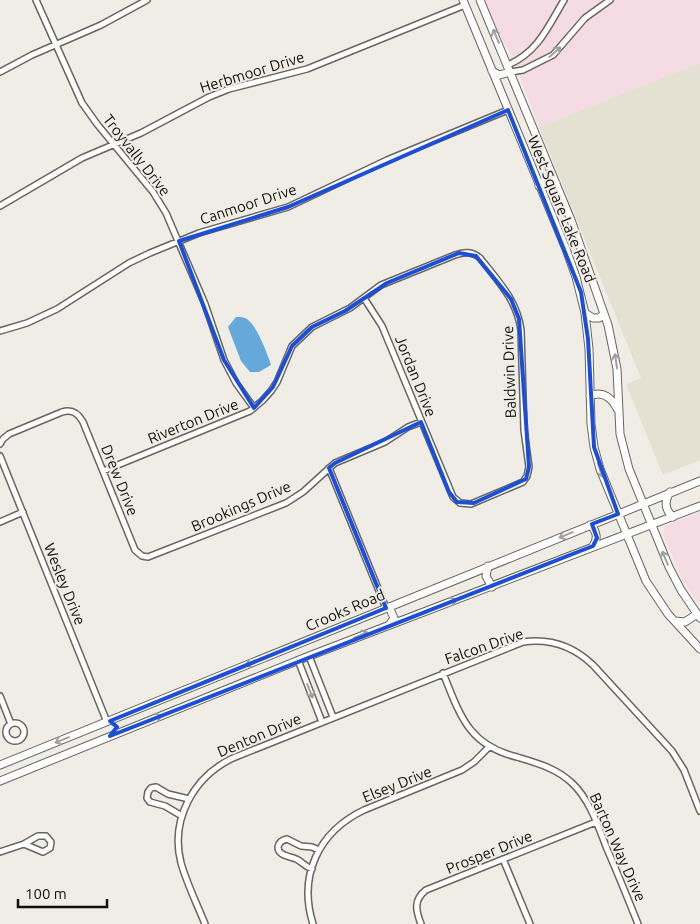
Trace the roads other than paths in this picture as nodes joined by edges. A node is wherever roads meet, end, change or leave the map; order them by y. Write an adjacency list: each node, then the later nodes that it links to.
1 (36, 0): 7 (street, Troyvally Drive)
2 (145, 0): 7 (street)
3 (480, 0): 8 (main road, West Square Lake Road, one-way to 3)
4 (564, 0): 8 (street)
5 (610, 0): 11 (street, one-way to 5)
6 (464, 2): 9 (main road, West Square Lake Road); 13 (street, Herbmoor Drive)
7 (57, 44): 10 (street); 13 (street, Troyvally Drive)
8 (508, 65): 11 (main road, West Square Lake Road)
9 (492, 71): 11 (main road); 12 (main road, West Square Lake Road)
10 (0, 72)
11 (511, 72): 14 (main road, West Square Lake Road)
12 (508, 110): 15 (main road, West Square Lake Road); 17 (street, Canmoor Drive)
13 (113, 144): 16 (street, Herbmoor Drive); 17 (street, Troyvally Drive)
14 (556, 183): 15 (main road); 20 (main road, West Square Lake Road)
15 (539, 186): 19 (main road, West Square Lake Road)
16 (0, 206)
17 (179, 240): 21 (street, Canmoor Drive); 23 (street, Troyvally Drive)
18 (364, 298): 23 (street, Riverton Drive); 25 (street, Jordan Drive); 30 (street, Baldwin Drive)
19 (585, 313): 20 (main road); 22 (main road, West Square Lake Road)
20 (604, 314): 24 (main road, West Square Lake Road, one-way to 20)
21 (0, 331)
22 (590, 396): 24 (main road); 36 (main road, West Square Lake Road, one-way to 36)
23 (254, 408): 29 (street, Riverton Drive)
24 (618, 410): 33 (main road, West Square Lake Road)
25 (421, 422): 28 (street, Brookings Drive); 30 (street, Jordan Drive)
26 (0, 443): 29 (street, Drew Drive)
27 (0, 456): 35 (street, Wesley Drive)
28 (328, 468): 43 (street, Brookings Drive); 46 (street)
29 (103, 471): 43 (street, Drew Drive)
30 (527, 476)
31 (700, 480): 32 (main road, Crooks Road)
32 (670, 492): 33 (main road, Crooks Road); 37 (main road)
33 (643, 503): 36 (main road, Crooks Road); 39 (main road, West Square Lake Road)
34 (700, 506): 37 (main road, Crooks Road)
35 (23, 512): 38 (street); 57 (street, Wesley Drive)
36 (618, 514): 40 (main road, Crooks Road); 41 (main road, West Square Lake Road)
37 (673, 516): 39 (main road, Crooks Road)
38 (0, 522)
39 (652, 524): 41 (main road, Crooks Road); 47 (main road, West Square Lake Road, one-way to 39)
40 (590, 525): 42 (main road); 44 (main road, Crooks Road, one-way to 44)
41 (626, 534): 42 (main road, Crooks Road); 48 (main road, West Square Lake Road)
42 (593, 546): 45 (main road, Crooks Road)
43 (142, 556)
44 (488, 566): 45 (main road); 46 (main road, Crooks Road)
45 (492, 587): 49 (main road, Crooks Road, one-way to 45)
46 (388, 607): 49 (main road); 50 (main road, Crooks Road)
47 (699, 616): 48 (main road)
48 (675, 621): 51 (main road, West Square Lake Road)
49 (390, 624): 52 (main road, Crooks Road, one-way to 49)
50 (297, 645): 53 (main road); 57 (main road, Crooks Road, one-way to 57)
51 (700, 649)
52 (309, 656): 53 (main road, Crooks Road); 56 (street)
53 (298, 660): 58 (street, one-way to 58); 60 (main road, Crooks Road, one-way to 53)
54 (443, 673): 56 (street, Falcon Drive); 61 (street, Barton Way Drive); 65 (street, Falcon Drive)
55 (0, 696): 59 (street)
56 (333, 717): 58 (street, Falcon Drive)
57 (108, 721): 60 (main road); 62 (main road, Crooks Road, one-way to 62)
58 (322, 722): 64 (street, Denton Drive)
59 (11, 724)
60 (110, 736): 63 (main road, Crooks Road)
61 (488, 747): 67 (street, Barton Way Drive); 69 (street, Elsey Drive)
62 (0, 765)
63 (0, 781)
64 (189, 798): 66 (street, Denton Drive); 66 (street)
65 (700, 811)
66 (182, 816): 73 (street, Denton Drive)
67 (596, 822): 71 (street, Prosper Drive); 77 (street, Barton Way Drive)
68 (24, 844): 68 (street); 70 (street)
69 (319, 850): 72 (street, Elsey Drive); 72 (street)
70 (0, 852)
71 (504, 859): 75 (street, Prosper Drive); 76 (street)
72 (312, 869): 74 (street, Elsey Drive)
73 (205, 924)
74 (313, 924)
75 (421, 924)
76 (530, 924)
77 (638, 924)

